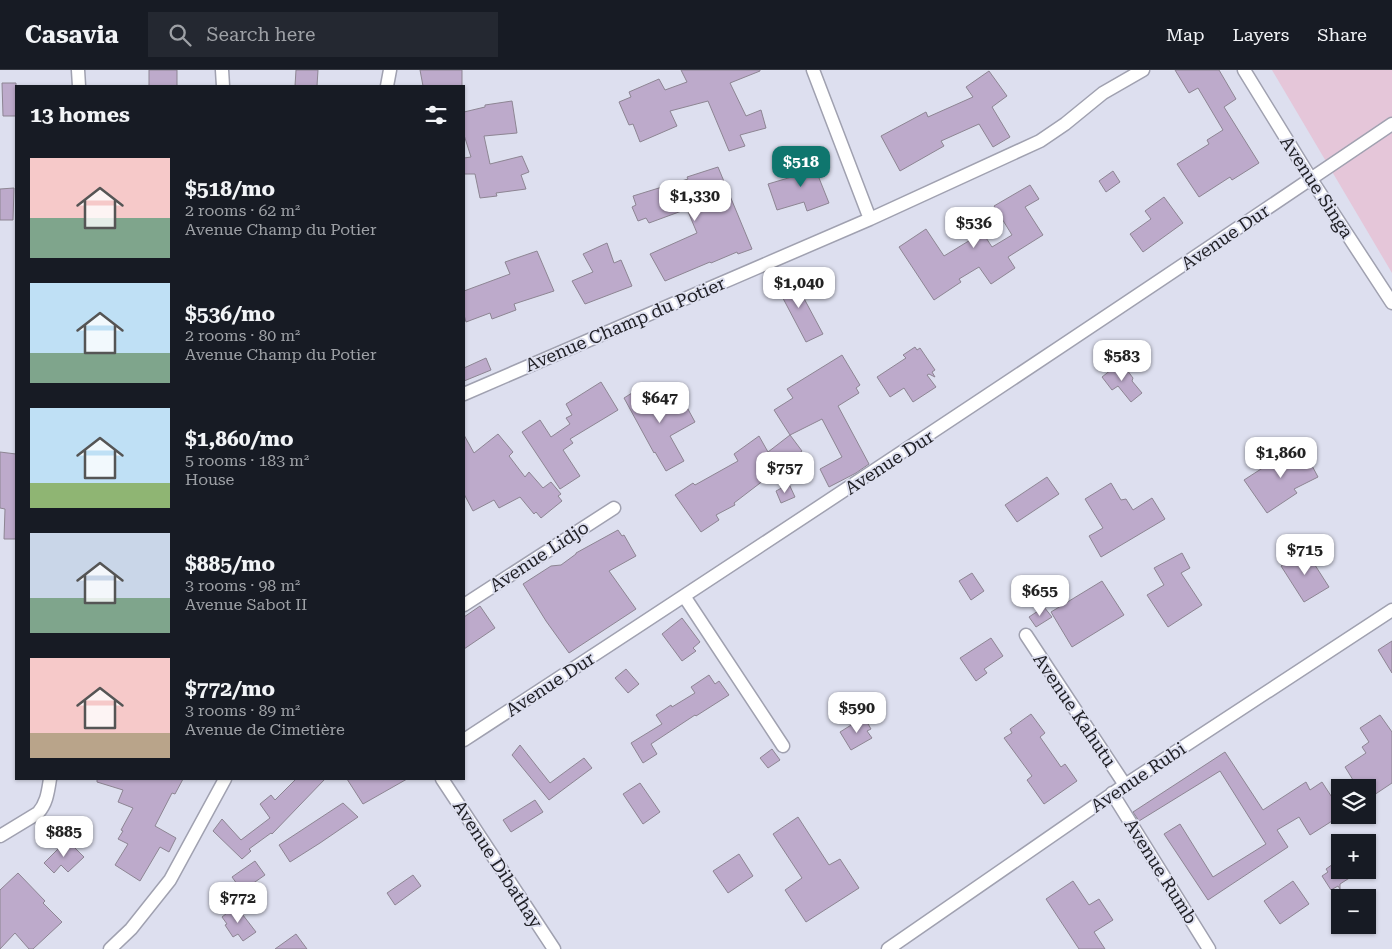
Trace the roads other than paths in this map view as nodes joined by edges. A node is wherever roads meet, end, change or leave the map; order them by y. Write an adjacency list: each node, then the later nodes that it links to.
1 (78, 70): 7 (street)
2 (222, 70): 8 (street)
3 (390, 70): 9 (street)
4 (813, 70): 12 (street)
5 (1143, 70): 12 (street, Avenue Champ du Potier)
6 (1244, 70): 11 (street, Avenue Singa)
7 (78, 85)
8 (223, 85)
9 (387, 85)
10 (1392, 124): 11 (street, Avenue Dur)
11 (1310, 180): 13 (street, Avenue Singa); 16 (street, Avenue Dur)
12 (870, 219): 14 (street, Avenue Champ du Potier)
13 (1392, 304)
14 (465, 394)
15 (614, 508): 17 (street, Avenue Lidjo)
16 (684, 596): 20 (street, Avenue Dur); 21 (street)
17 (465, 604)
18 (1392, 610): 25 (street, Avenue Rubi)
19 (1026, 636): 25 (street, Avenue Kahutu)
20 (465, 739)
21 (783, 746)
22 (50, 780): 27 (street)
23 (224, 780): 28 (street)
24 (443, 780): 29 (street, Avenue Dibathay)
25 (1125, 785): 26 (street, Avenue Rubi)
26 (1112, 793): 30 (street, Avenue Rubi); 31 (street, Avenue Rumb)
27 (0, 836)
28 (110, 949)
29 (554, 949)
30 (888, 949)
31 (1209, 949)

